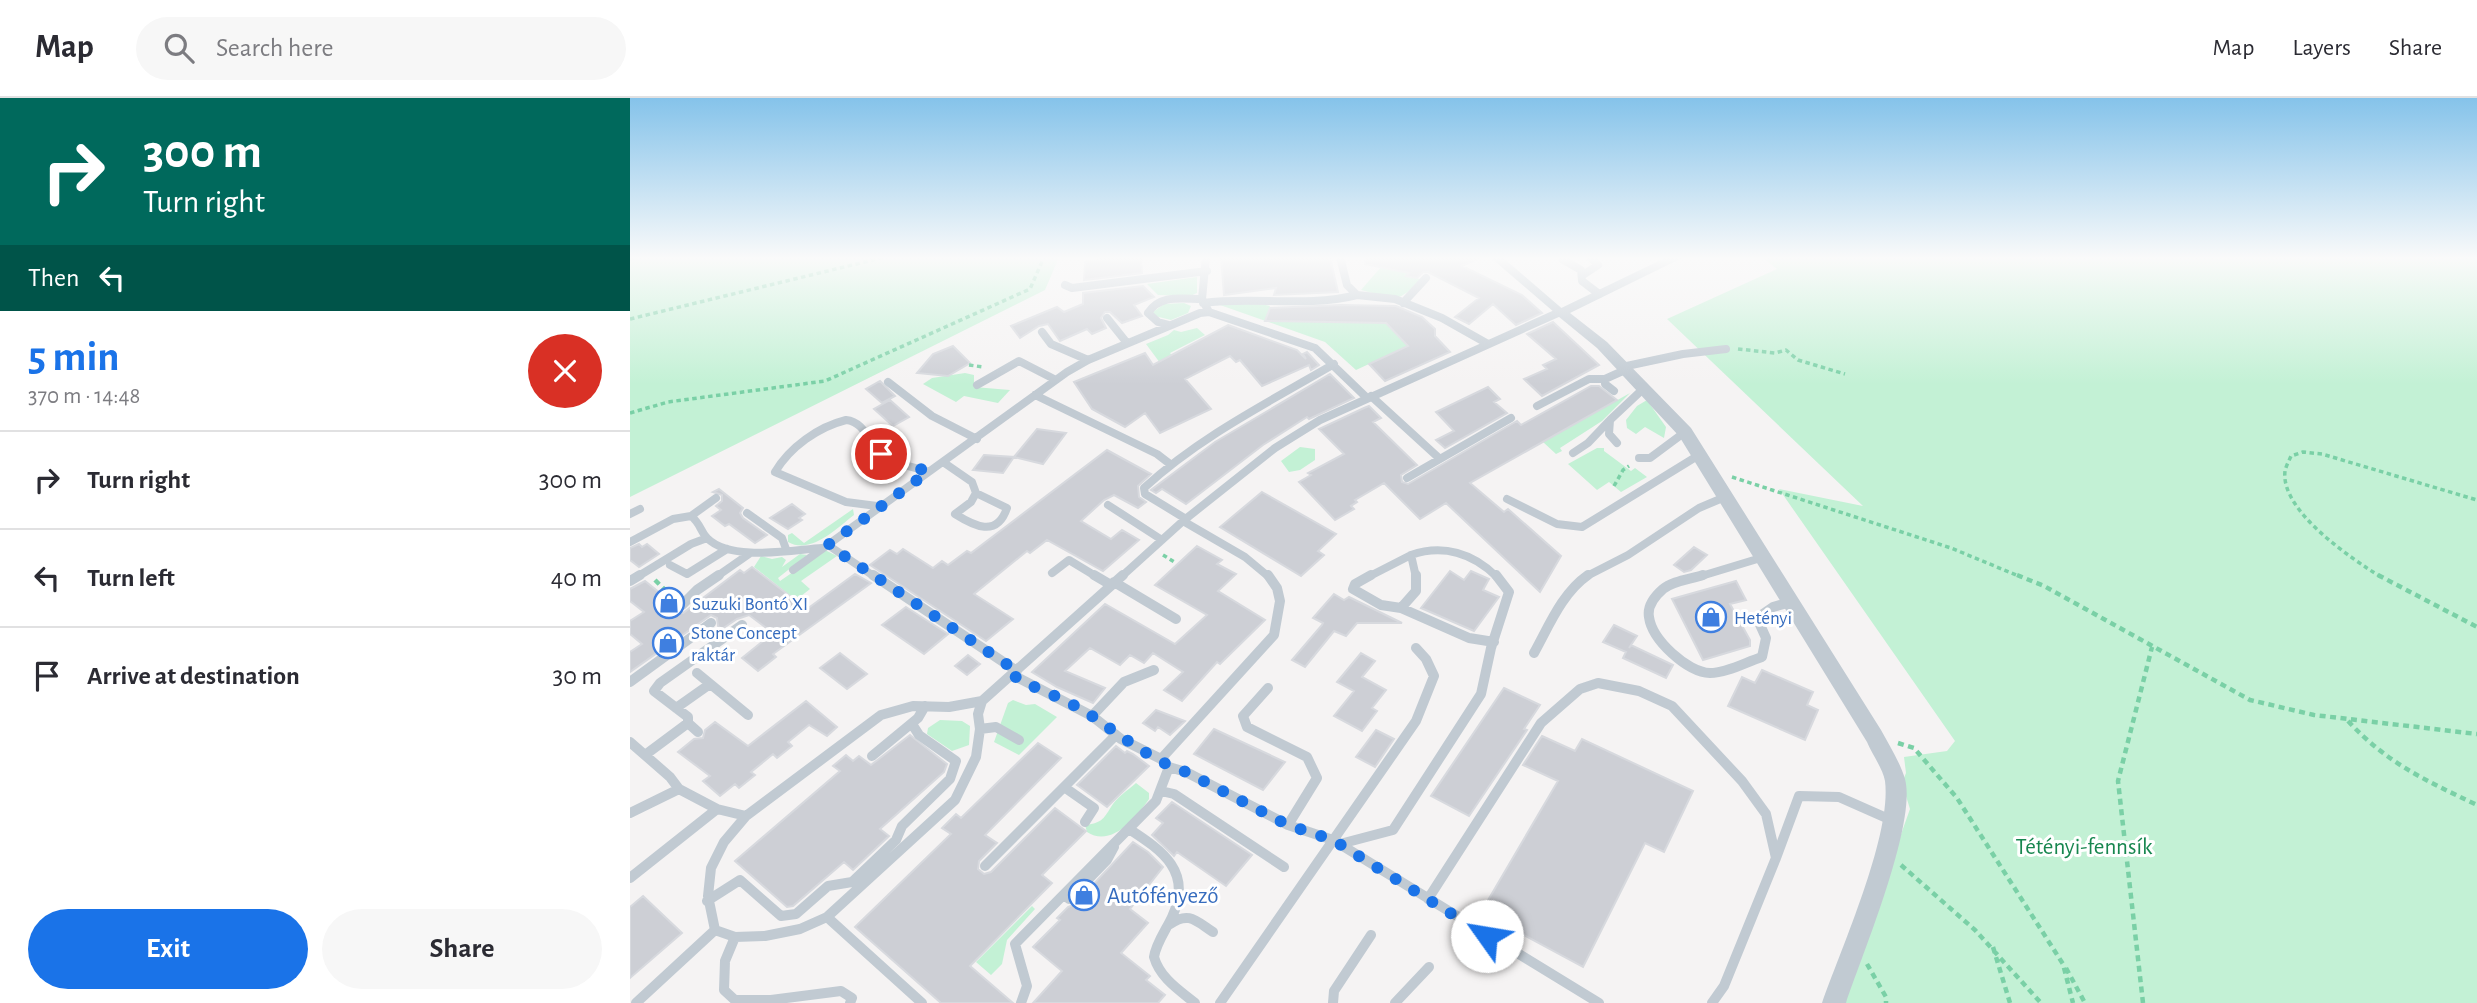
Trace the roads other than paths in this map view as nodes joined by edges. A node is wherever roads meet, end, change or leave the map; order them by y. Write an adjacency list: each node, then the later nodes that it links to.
1 (1166, 299): 15 (lane)
2 (1170, 299): 10 (lane)
3 (1225, 299): 10 (lane)
4 (1253, 299): 5 (lane)
5 (1339, 299)
6 (1381, 299): 11 (lane)
7 (1407, 299): 11 (lane)
8 (1545, 299): 13 (lane)
9 (1588, 299): 13 (street)
10 (1203, 301): 12 (lane)
11 (1403, 303): 18 (lane)
12 (1209, 312): 15 (lane); 23 (lane)
13 (1560, 312): 18 (lane); 24 (street)
14 (1107, 318): 17 (lane)
15 (1170, 326): 17 (lane)
16 (1042, 332): 22 (lane)
17 (1127, 343): 22 (lane)
18 (1488, 344): 32 (lane)
19 (1694, 344): 21 (lane)
20 (1726, 349): 21 (lane)
21 (1700, 352): 24 (lane)
22 (1088, 360): 26 (lane)
23 (1334, 364): 32 (lane); 44 (lane)
24 (1623, 369): 25 (lane); 29 (street)
25 (1605, 379): 30 (lane); 33 (lane)
26 (1056, 380): 28 (lane); 31 (lane)
27 (888, 382): 37 (lane)
28 (977, 385)
29 (1643, 389): 35 (lane); 36 (street)
30 (1614, 391)
31 (1035, 395): 37 (lane); 44 (lane)
32 (1369, 397): 42 (lane); 57 (lane)
33 (1537, 406)
34 (1511, 418): 42 (lane)
35 (1610, 420): 38 (lane); 39 (lane)
36 (1685, 432): 40 (street); 41 (lane)
37 (977, 439): 43 (lane)
38 (1617, 443)
39 (1573, 453)
40 (1699, 455): 48 (street); 50 (lane)
41 (1639, 458)
42 (1440, 459): 46 (lane)
43 (943, 462): 45 (lane); 47 (lane)
44 (1170, 464): 57 (lane)
45 (928, 472): 52 (lane); 52 (lane)
46 (1407, 478)
47 (976, 494): 47 (lane)
48 (1725, 497): 66 (street); 80 (lane)
49 (716, 498): 56 (lane)
50 (1507, 499)
51 (1108, 505): 59 (lane)
52 (879, 506): 61 (lane)
53 (640, 509): 55 (lane)
54 (747, 513): 63 (lane)
55 (630, 514)
56 (691, 516): 58 (lane); 60 (lane)
57 (1185, 520): 59 (lane); 101 (lane)
58 (707, 538): 62 (lane); 70 (lane)
59 (1161, 540): 71 (lane)
60 (630, 542)
61 (826, 546): 63 (lane); 68 (lane); 83 (lane)
62 (727, 549): 64 (lane); 67 (lane)
63 (786, 550): 64 (lane)
64 (751, 553): 73 (lane)
65 (1411, 554): 74 (lane); 74 (lane); 78 (lane)
66 (1764, 557): 72 (street); 72 (lane)
67 (670, 565)
68 (793, 570)
69 (1052, 573): 71 (lane)
70 (630, 581)
71 (1112, 583): 75 (lane); 83 (lane)
72 (1791, 602): 108 (street)
73 (685, 603)
74 (1401, 608): 78 (lane)
75 (1175, 620)
76 (711, 623): 84 (lane)
77 (742, 625): 89 (lane)
78 (1494, 642): 113 (lane)
79 (1416, 648): 113 (lane)
80 (1534, 653)
81 (1154, 670): 91 (lane)
82 (697, 673): 85 (lane)
83 (1015, 673): 87 (lane); 91 (lane)
84 (630, 682)
85 (710, 684): 89 (lane); 90 (lane)
86 (1268, 688): 110 (lane)
87 (982, 701): 88 (lane); 94 (lane)
88 (925, 706): 93 (lane); 107 (lane)
89 (676, 708): 92 (lane)
90 (748, 715)
91 (1092, 716): 96 (lane)
92 (688, 723): 95 (lane); 99 (lane)
93 (912, 724): 100 (lane); 120 (lane)
94 (980, 729): 97 (lane); 121 (lane)
95 (698, 732)
96 (1116, 735): 101 (lane); 102 (lane)
97 (1019, 740)
98 (630, 742): 99 (lane)
99 (645, 755): 103 (lane)
100 (872, 756)
101 (1165, 763): 104 (lane); 110 (lane)
102 (1064, 787): 109 (lane); 115 (lane)
103 (679, 789): 105 (lane); 106 (lane)
104 (1161, 791): 111 (lane); 116 (lane)
105 (717, 809): 107 (lane); 117 (lane)
106 (630, 813)
107 (747, 816): 120 (lane)
108 (1893, 821): 114 (lane); 140 (street)
109 (1085, 822)
110 (1288, 825): 113 (lane)
111 (1129, 829): 112 (lane); 122 (lane)
112 (1115, 842): 118 (lane); 133 (lane)
113 (1336, 842): 119 (lane); 135 (lane)
114 (1776, 858): 119 (lane); 139 (lane)
115 (985, 866)
116 (1284, 867)
117 (630, 878)
118 (1069, 898)
119 (1429, 900): 128 (lane)
120 (707, 901): 123 (lane)
121 (827, 917): 126 (lane); 132 (lane)
122 (1168, 925): 124 (lane); 134 (lane)
123 (715, 930): 126 (lane); 130 (lane)
124 (1213, 932)
125 (1371, 936): 136 (lane)
126 (735, 937): 129 (lane)
127 (1429, 967): 137 (lane)
128 (1576, 997): 138 (lane)
129 (736, 1002): 131 (lane)
130 (636, 1003)
131 (850, 1003)
132 (922, 1003)
133 (1021, 1003)
134 (1195, 1003)
135 (1220, 1003)
136 (1334, 1003)
137 (1395, 1003)
138 (1598, 1003)
139 (1712, 1003)
140 (1834, 1003)

